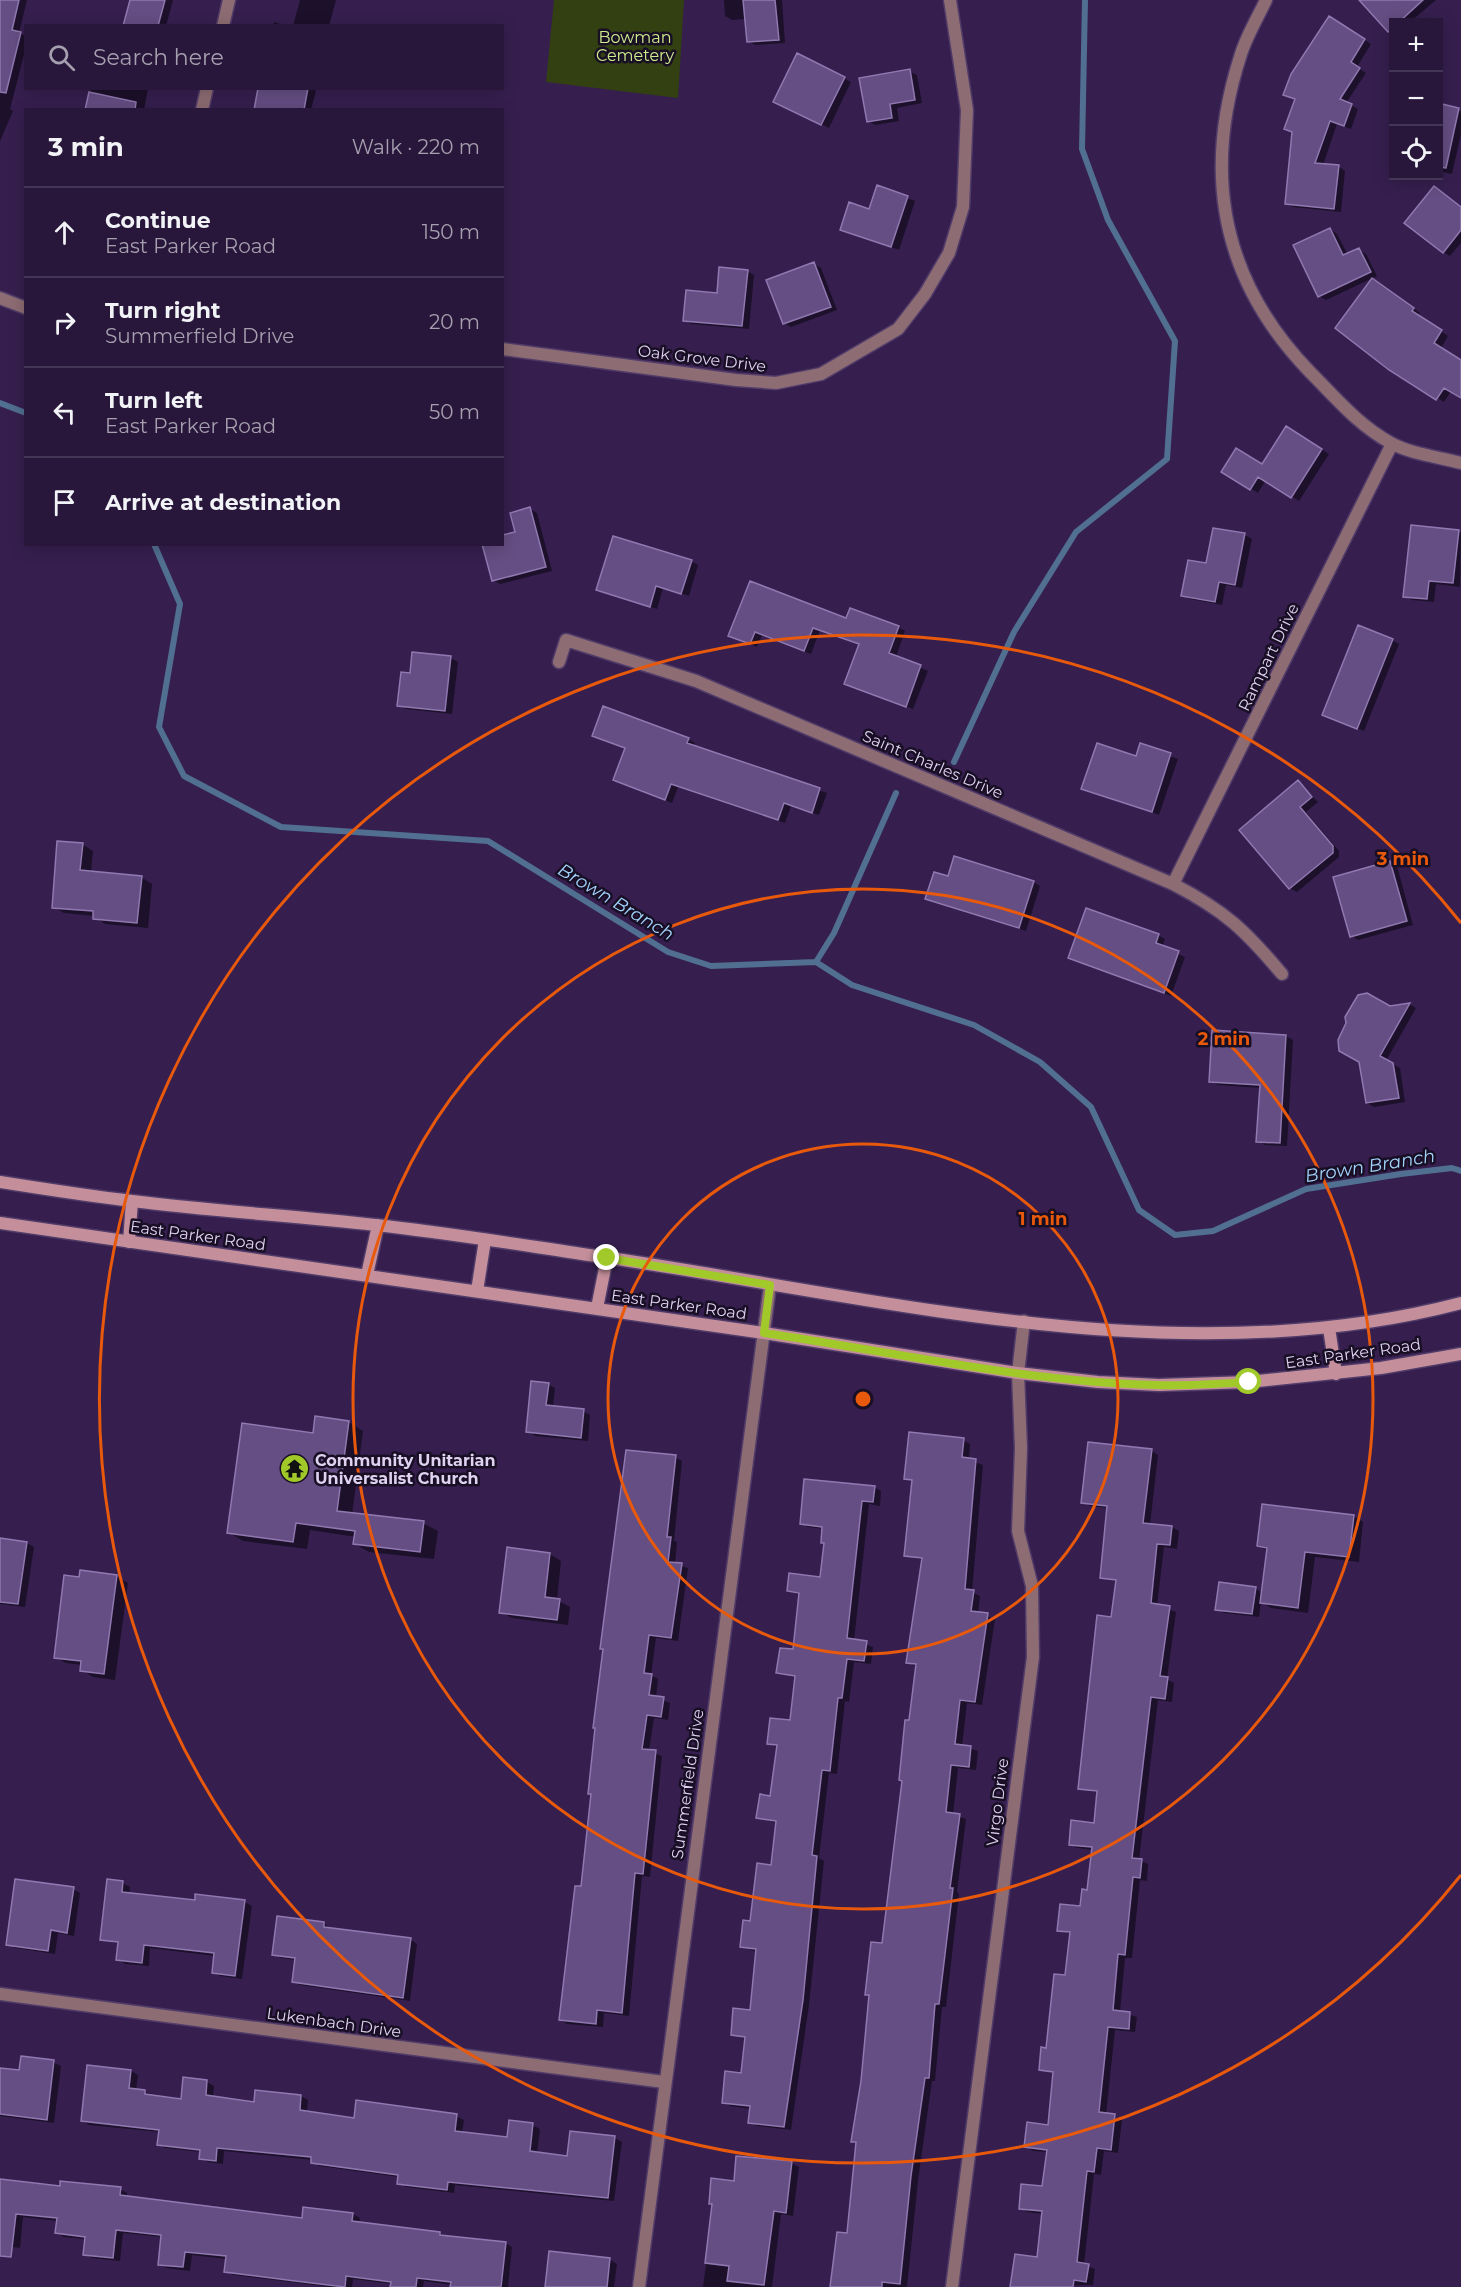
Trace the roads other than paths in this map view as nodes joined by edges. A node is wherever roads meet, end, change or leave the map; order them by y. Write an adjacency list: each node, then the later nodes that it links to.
1 (229, 0): 4 (street)
2 (950, 0): 9 (street, Oak Grove Drive)
3 (1266, 0): 10 (street)
4 (223, 24)
5 (207, 90): 6 (street)
6 (202, 108)
7 (0, 298): 8 (street)
8 (24, 307)
9 (504, 349)
10 (1392, 444): 11 (street); 13 (street, Rampart Drive)
11 (1461, 463)
12 (559, 662): 13 (street, Saint Charles Drive)
13 (1173, 884): 14 (street, Saint Charles Drive)
14 (1282, 974)
15 (0, 1182): 16 (main road, East Parker Road)
16 (132, 1201): 18 (main road, East Parker Road); 20 (main road)
17 (0, 1223): 20 (main road, East Parker Road)
18 (378, 1225): 19 (main road, East Parker Road); 22 (main road)
19 (485, 1240): 21 (main road, East Parker Road); 24 (main road)
20 (129, 1242): 22 (main road, East Parker Road)
21 (607, 1258): 23 (main road, East Parker Road); 26 (main road)
22 (367, 1275): 24 (main road, East Parker Road)
23 (770, 1285): 27 (main road, East Parker Road); 29 (street, Summerfield Drive)
24 (477, 1291): 26 (main road, East Parker Road)
25 (1461, 1303): 28 (main road, East Parker Road)
26 (597, 1308): 29 (main road, East Parker Road)
27 (1024, 1321): 28 (main road, East Parker Road); 31 (street, Virgo Drive)
28 (1329, 1328): 32 (main road)
29 (764, 1333): 31 (main road, East Parker Road); 34 (street, Summerfield Drive)
30 (1461, 1354): 32 (main road, East Parker Road)
31 (1018, 1373): 32 (main road, East Parker Road); 36 (street, Virgo Drive)
32 (1336, 1374)
33 (0, 1994): 34 (street, Lukenbach Drive)
34 (664, 2082): 35 (street, Summerfield Drive)
35 (639, 2287)
36 (952, 2287)

